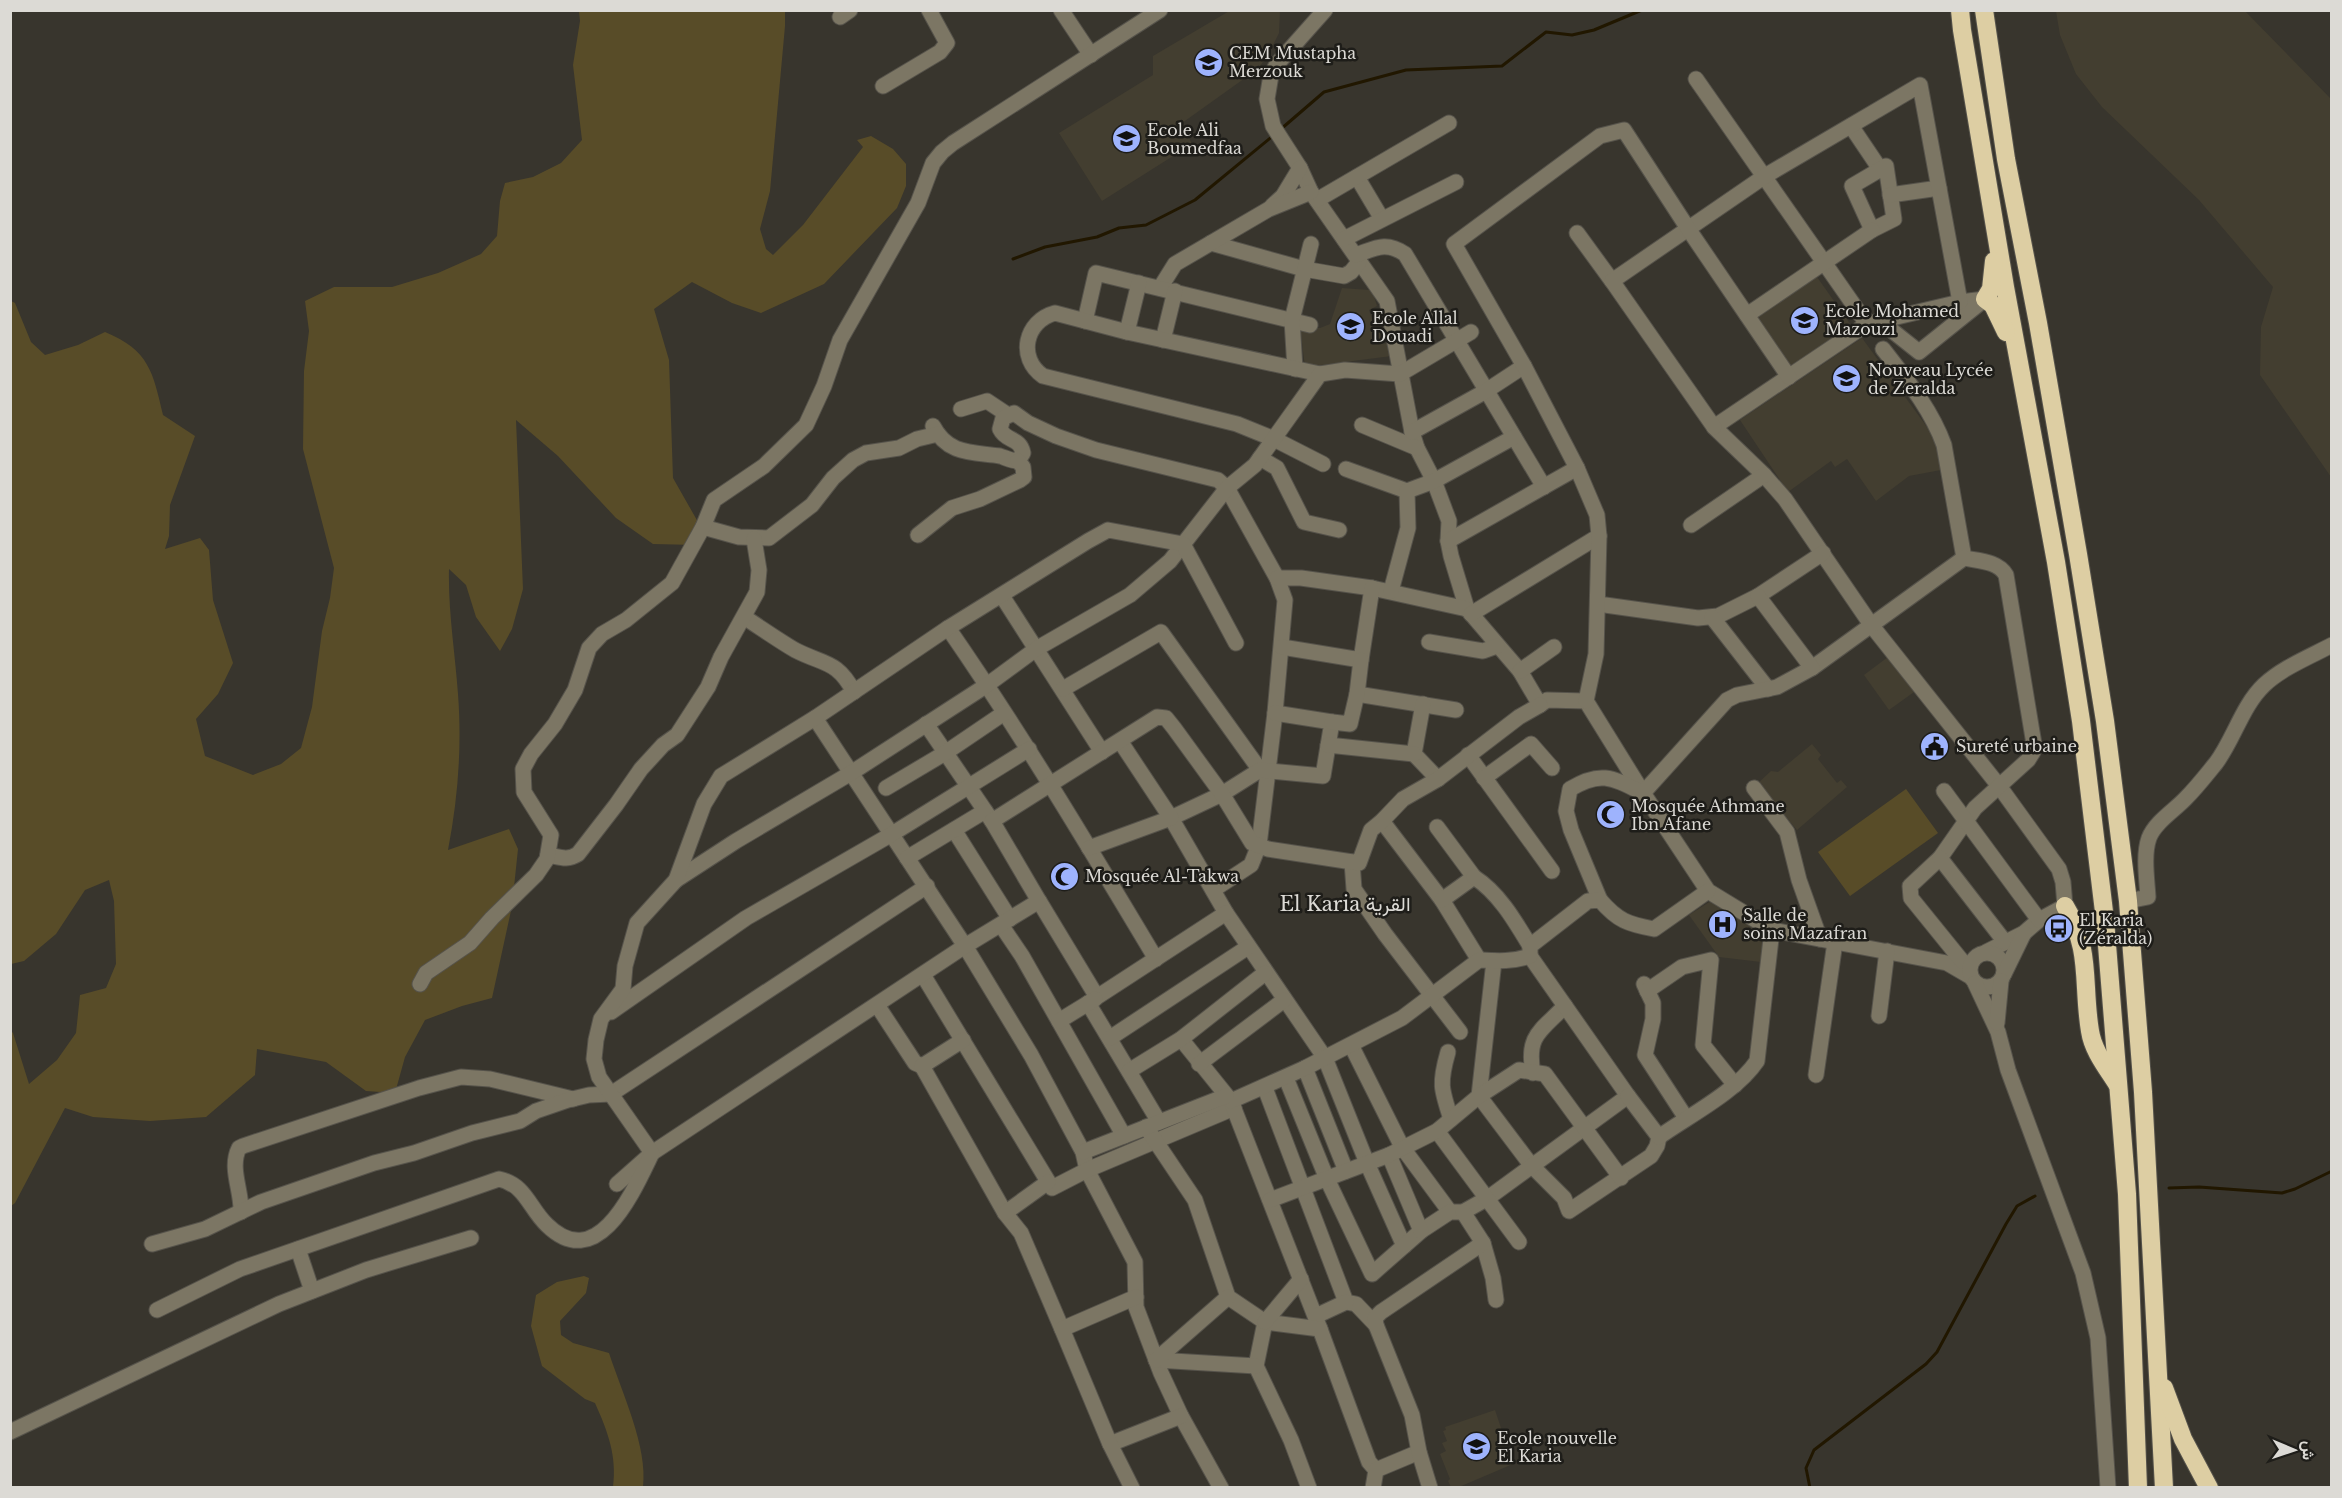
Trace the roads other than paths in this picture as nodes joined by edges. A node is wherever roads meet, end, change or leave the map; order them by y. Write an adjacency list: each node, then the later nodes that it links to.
1 (929, 10): 9 (street)
2 (1061, 10): 7 (street)
3 (1325, 10): 12 (street)
4 (1960, 10): 25 (highway)
5 (1984, 10): 159 (highway)
6 (1151, 13): 7 (street)
7 (1090, 55): 73 (street)
8 (1696, 78): 14 (street)
9 (883, 86)
10 (1449, 123): 15 (street)
11 (1851, 126): 13 (street); 14 (street); 17 (street)
12 (1300, 168): 19 (street); 20 (street)
13 (1880, 169): 18 (street); 23 (street)
14 (1765, 176): 22 (street); 30 (street)
15 (1357, 177): 19 (street); 21 (street)
16 (1456, 182): 21 (street)
17 (1939, 188): 18 (street); 36 (street)
18 (1890, 195): 23 (street)
19 (1314, 196): 20 (street); 26 (street)
20 (1269, 209): 27 (street)
21 (1382, 219): 26 (street)
22 (1689, 230): 32 (street); 37 (street); 47 (street)
23 (1872, 230): 30 (street)
24 (1577, 233): 32 (street)
25 (1996, 233): 35 (highway); 48 (highway)
26 (1344, 239): 29 (street)
27 (1211, 243): 31 (street); 34 (street)
28 (1311, 244): 31 (street)
29 (1358, 259): 31 (street); 45 (street); 51 (street)
30 (1824, 263): 37 (street); 40 (street)
31 (1304, 269): 38 (street)
32 (1612, 282): 57 (street)
33 (1139, 283): 34 (street); 39 (street); 42 (street)
34 (1168, 290): 38 (street); 44 (street)
35 (1984, 299): 36 (street); 40 (street); 48 (highway)
36 (1960, 302): 40 (street)
37 (1747, 315): 52 (street)
38 (1292, 320): 41 (street); 49 (street)
39 (1085, 321): 42 (street); 60 (street)
40 (1873, 322): 52 (street)
41 (1310, 325)
42 (1127, 332): 44 (street)
43 (1471, 332): 45 (street)
44 (1163, 340): 49 (street)
45 (1457, 340): 51 (street); 53 (street)
46 (1883, 349): 81 (street)
47 (1524, 366): 53 (street); 65 (street)
48 (2021, 367): 204 (highway)
49 (1295, 369): 50 (street)
50 (1320, 374): 51 (street); 60 (street)
51 (1400, 374): 58 (street)
52 (1789, 377): 57 (street)
53 (1486, 391): 58 (street); 59 (street)
54 (962, 409): 55 (street)
55 (1008, 415): 63 (street); 70 (street)
56 (1362, 425): 61 (street)
57 (1714, 427): 67 (street)
58 (1412, 432): 61 (street)
59 (1514, 437): 68 (street); 69 (street)
60 (1274, 439): 62 (street); 64 (street)
61 (1417, 448): 68 (street)
62 (1260, 458): 70 (street); 74 (street)
63 (1018, 461): 75 (street); 77 (street)
64 (1323, 464)
65 (1577, 468): 69 (street); 76 (street)
66 (1346, 469): 71 (street)
67 (1764, 475): 72 (street); 80 (street)
68 (1434, 481): 71 (street); 78 (street)
69 (1544, 487): 78 (street)
70 (1227, 488): 79 (street); 82 (street)
71 (1407, 491): 84 (street)
72 (1691, 525)
73 (703, 527): 77 (street); 146 (street)
74 (1339, 530)
75 (918, 535)
76 (1599, 536): 87 (street); 88 (street)
77 (754, 539): 90 (street)
78 (1448, 541): 88 (street)
79 (1183, 544): 85 (street); 94 (street); 99 (street)
80 (1823, 553): 86 (street); 91 (street)
81 (1964, 558): 91 (street); 130 (street)
82 (1277, 578): 83 (street); 97 (street)
83 (1372, 588): 84 (street); 100 (street)
84 (1391, 591): 88 (street)
85 (1002, 596): 92 (street); 99 (street)
86 (1758, 596): 89 (street); 101 (street)
87 (1598, 604): 89 (street); 108 (street)
88 (1469, 612): 96 (street)
89 (1712, 616): 105 (street)
90 (744, 617): 106 (street); 146 (street)
91 (1872, 626): 101 (street); 130 (street)
92 (948, 628): 103 (street); 106 (street)
93 (1429, 642): 96 (street)
94 (1236, 643)
95 (2331, 645): 159 (street)
96 (1497, 646): 102 (street)
97 (1282, 647): 100 (street); 113 (street)
98 (1554, 647): 102 (street)
99 (1036, 649): 103 (street); 104 (street)
100 (1361, 660): 107 (street)
101 (1812, 668): 105 (street)
102 (1520, 671): 110 (street)
103 (987, 685): 112 (street); 116 (street)
104 (1063, 689): 120 (street); 125 (street)
105 (1768, 689): 135 (street)
106 (854, 692): 114 (street)
107 (1357, 694): 109 (street); 115 (street)
108 (1586, 701): 110 (street); 135 (street)
109 (1423, 704): 111 (street); 122 (street)
110 (1540, 705): 123 (street)
111 (1456, 710)
112 (1004, 713): 119 (street); 121 (street)
113 (1275, 713): 115 (street); 125 (street)
114 (815, 718): 126 (street); 152 (street)
115 (1332, 722): 118 (street)
116 (926, 724): 121 (street); 126 (street)
117 (1120, 741): 120 (street); 136 (street); 138 (street)
118 (1328, 745): 122 (street); 125 (street)
119 (1029, 749): 129 (street); 132 (street)
120 (1102, 752): 129 (street)
121 (945, 753): 131 (street); 132 (street)
122 (1414, 754): 128 (street)
123 (1468, 755): 127 (street); 128 (street)
124 (1552, 768): 127 (street)
125 (1264, 771): 136 (street); 144 (street)
126 (851, 773): 143 (street); 152 (street)
127 (1484, 778): 150 (street)
128 (1438, 779): 140 (street)
129 (1051, 785): 137 (street); 145 (street)
130 (1999, 786): 139 (street); 160 (street)
131 (886, 788)
132 (969, 788): 137 (street); 143 (street)
133 (1754, 788): 166 (street)
134 (1944, 791): 139 (street)
135 (1643, 793): 155 (street); 157 (street)
136 (1222, 794): 138 (street); 144 (street)
137 (988, 816): 142 (street); 158 (street)
138 (1171, 818): 145 (street); 154 (street)
139 (1966, 819): 148 (street); 162 (street)
140 (1382, 821): 149 (street); 156 (street)
141 (1437, 827): 151 (street)
142 (954, 830): 147 (street); 163 (street)
143 (892, 834): 147 (street); 186 (street)
144 (1259, 845): 149 (street); 154 (street)
145 (1089, 848): 172 (street)
146 (548, 855): 179 (street)
147 (907, 858): 153 (street)
148 (1940, 858): 167 (street); 173 (street)
149 (1352, 862): 180 (street)
150 (1552, 871)
151 (1474, 877): 156 (street); 170 (street)
152 (676, 880): 186 (street)
153 (927, 885): 168 (street); 206 (street)
154 (1212, 890): 161 (street)
155 (1708, 891): 157 (street); 164 (street)
156 (1442, 900): 174 (street)
157 (1600, 900): 170 (street)
158 (1039, 901): 163 (street); 181 (street)
159 (2128, 901): 256 (highway)
160 (2065, 906): 162 (street); 204 (highway)
161 (1226, 913): 169 (street); 172 (street)
162 (2039, 920): 165 (street)
163 (1005, 922): 168 (street); 187 (street)
164 (1772, 930): 166 (street); 203 (street)
165 (2024, 933): 167 (street); 177 (street)
166 (1828, 940): 171 (street); 201 (street)
167 (2005, 942): 173 (street)
168 (965, 946): 176 (street); 220 (street)
169 (1248, 947): 175 (street); 190 (street)
170 (1530, 951): 174 (street); 184 (street)
171 (1887, 951): 173 (street); 185 (street)
172 (1156, 958): 181 (street)
173 (1967, 959): 177 (street); 178 (street); 178 (street)
174 (1487, 960): 180 (street); 207 (street)
175 (1265, 973): 182 (street); 191 (street)
176 (923, 975): 183 (street); 192 (street)
177 (2002, 978): 178 (street); 189 (street)
178 (1973, 980): 189 (street)
179 (420, 984)
180 (1432, 995): 188 (street); 193 (street)
181 (1093, 1000): 187 (street); 190 (street)
182 (1284, 1000): 195 (street); 196 (street)
183 (877, 1005): 197 (street); 221 (street)
184 (1565, 1006): 198 (street); 208 (street)
185 (1879, 1016)
186 (601, 1019): 206 (street)
187 (1059, 1021): 216 (street)
188 (1460, 1032)
189 (1998, 1032): 267 (street)
190 (1110, 1038): 200 (street)
191 (1180, 1039): 196 (street); 200 (street)
192 (963, 1040): 197 (street); 228 (street)
193 (1351, 1045): 195 (street); 219 (street)
194 (1448, 1052): 212 (street)
195 (1325, 1058): 199 (street); 222 (street)
196 (1199, 1064): 210 (street)
197 (922, 1066): 235 (street)
198 (1527, 1067): 207 (street); 214 (street)
199 (1305, 1068): 202 (street); 225 (street)
200 (1129, 1071): 213 (street)
201 (1816, 1075)
202 (1286, 1078): 205 (street); 227 (street)
203 (1735, 1085): 211 (street); 211 (street)
204 (2119, 1087): 268 (highway)
205 (1265, 1088): 210 (street); 230 (street)
206 (611, 1094): 209 (street); 221 (street)
207 (1479, 1096): 212 (street); 223 (street)
208 (1628, 1096): 214 (street); 217 (street)
209 (574, 1099): 233 (street); 233 (street)
210 (1230, 1102): 213 (street); 218 (street); 232 (street)
211 (1686, 1118): 217 (street)
212 (1451, 1119): 215 (street)
213 (1153, 1124): 216 (street); 218 (street)
214 (1584, 1127): 223 (street); 226 (street)
215 (1437, 1131): 219 (street); 231 (street)
216 (1124, 1136): 220 (street)
217 (1659, 1137): 226 (street)
218 (1155, 1140): 224 (street); 246 (street)
219 (1395, 1151): 222 (street); 234 (street); 236 (street)
220 (1083, 1152): 224 (street)
221 (652, 1153): 229 (street); 242 (street)
222 (1367, 1163): 225 (street); 241 (street)
223 (1531, 1165): 226 (street); 231 (street)
224 (1088, 1169): 228 (street); 245 (street)
225 (1346, 1171): 227 (street)
226 (1621, 1178)
227 (1327, 1179): 230 (street); 241 (street)
228 (1048, 1182): 235 (street)
229 (617, 1184)
230 (1303, 1188): 232 (street); 248 (street)
231 (1488, 1198): 234 (street); 238 (street)
232 (1270, 1200): 243 (street)
233 (241, 1212): 240 (street)
234 (1456, 1212): 236 (street); 239 (street)
235 (1005, 1213): 253 (street)
236 (1421, 1231): 241 (street)
237 (471, 1238): 244 (street)
238 (1519, 1242)
239 (1482, 1243): 247 (street); 252 (street)
240 (152, 1244)
241 (1404, 1246)
242 (298, 1249): 244 (street); 249 (street)
243 (1301, 1279): 250 (street); 251 (street)
244 (312, 1291): 258 (street)
245 (1136, 1297): 253 (street); 254 (street)
246 (1228, 1297): 251 (street); 254 (street)
247 (1496, 1300)
248 (1346, 1302): 250 (street); 252 (street)
249 (157, 1310)
250 (1318, 1322): 251 (street); 261 (street)
251 (1265, 1323): 255 (street)
252 (1376, 1325): 260 (street)
253 (1062, 1329): 259 (street)
254 (1156, 1360): 255 (street); 257 (street)
255 (1256, 1366): 264 (street)
256 (2156, 1366): 269 (highway); 270 (highway)
257 (1181, 1416): 259 (street); 263 (street)
258 (10, 1432)
259 (1110, 1444): 262 (street)
260 (1419, 1452): 261 (street); 266 (street)
261 (1376, 1470): 265 (street)
262 (1132, 1488)
263 (1221, 1488)
264 (1309, 1488)
265 (1373, 1488)
266 (1430, 1488)
267 (2108, 1488)
268 (2138, 1488)
269 (2164, 1488)
270 (2209, 1488)

